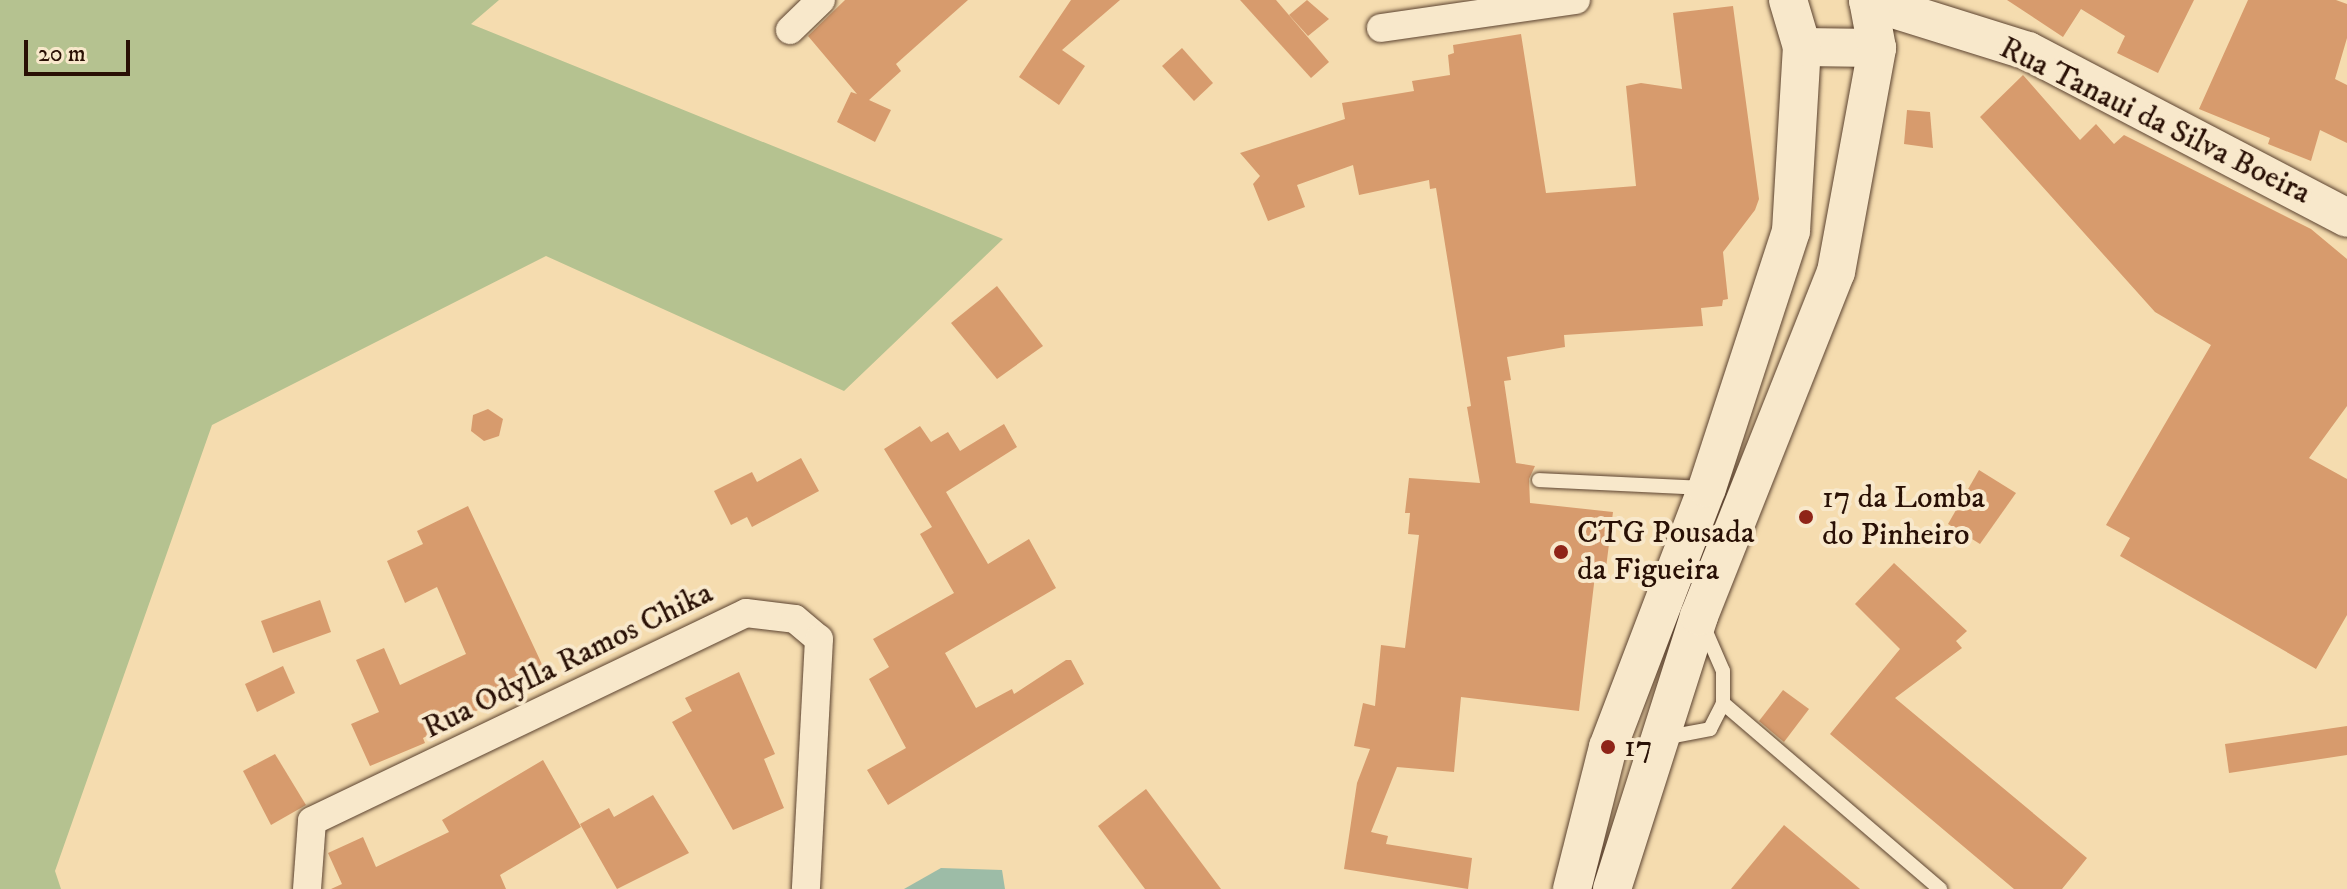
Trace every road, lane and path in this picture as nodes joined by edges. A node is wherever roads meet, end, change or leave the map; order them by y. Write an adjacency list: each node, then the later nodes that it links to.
1 (821, 0): 6 (street)
2 (1576, 0): 5 (street)
3 (1788, 0): 7 (main road)
4 (1868, 0): 8 (main road); 9 (main road, Rua Tanaui da Silva Boeira)
5 (1381, 28)
6 (790, 30)
7 (1802, 47): 8 (main road); 11 (main road)
8 (1877, 48): 12 (main road)
9 (2343, 214)
10 (1539, 480): 11 (lane)
11 (1707, 488): 17 (main road)
12 (1699, 616): 13 (lane); 14 (main road)
13 (1723, 703): 14 (lane); 19 (lane)
14 (1658, 739): 18 (main road)
15 (307, 889): 16 (street, Rua Odylla Ramos Chika)
16 (806, 889)
17 (1572, 889)
18 (1612, 889)
19 (1940, 889)

